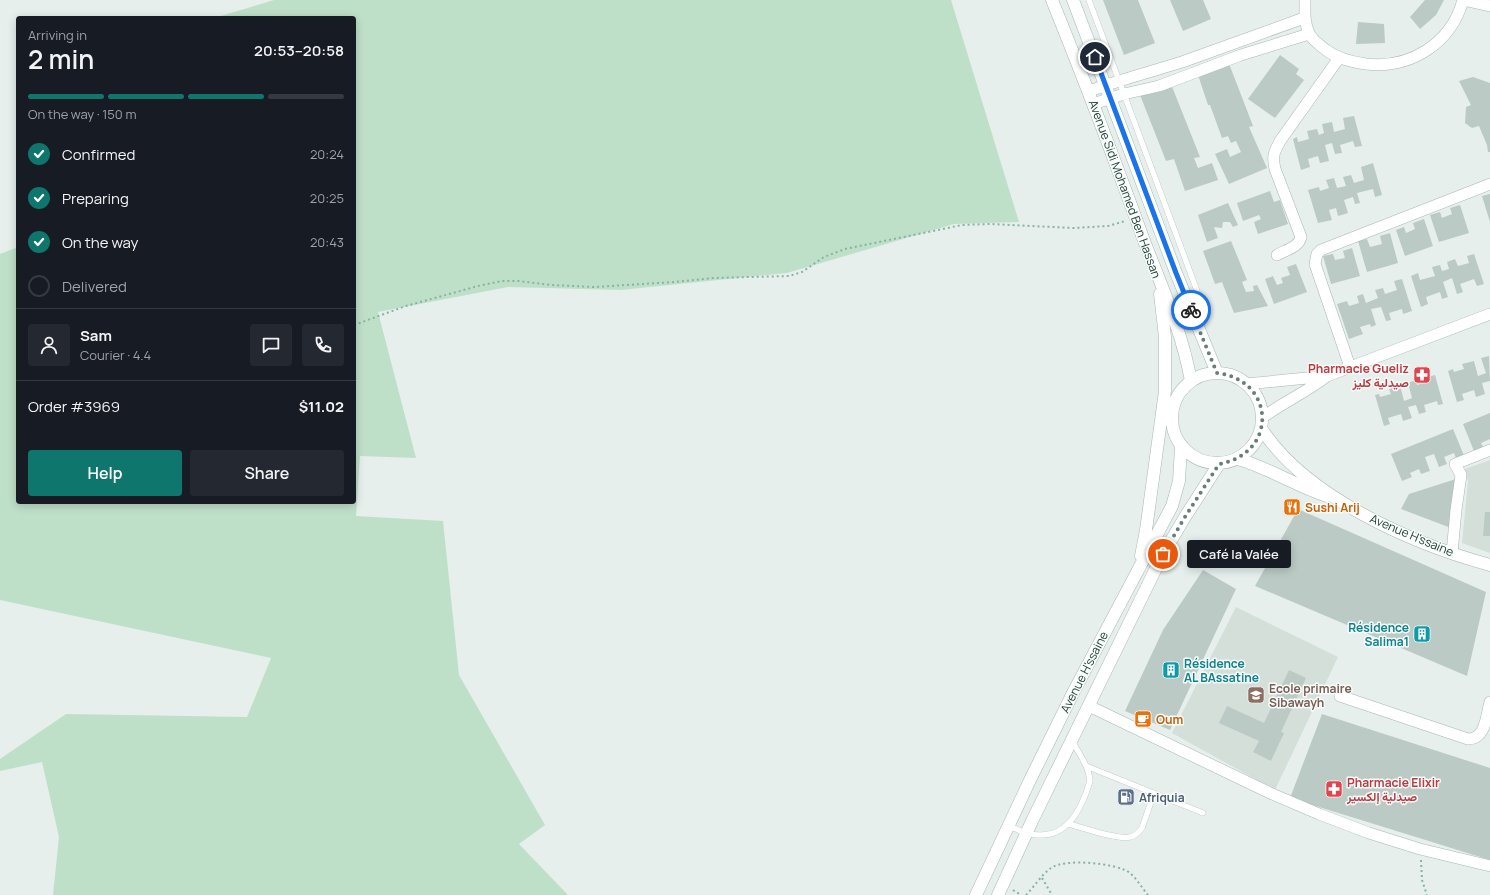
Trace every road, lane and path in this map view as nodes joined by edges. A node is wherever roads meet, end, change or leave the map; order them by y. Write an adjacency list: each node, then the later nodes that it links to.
1 (1052, 0): 12 (street, Avenue Sidi Mohamed Ben Hassan)
2 (1073, 0): 11 (street, Avenue Sidi Mohamed Ben Hassan)
3 (1089, 0): 10 (lane)
4 (1306, 0): 7 (street)
5 (1463, 0): 6 (street); 9 (street)
6 (1490, 6)
7 (1304, 18): 8 (street); 10 (street)
8 (1309, 34): 9 (street); 13 (street)
9 (1339, 58): 18 (street)
10 (1119, 80): 11 (street); 13 (lane)
11 (1106, 85): 12 (street); 14 (street, Avenue Sidi Mohamed Ben Hassan)
12 (1089, 92): 15 (street, Avenue Sidi Mohamed Ben Hassan)
13 (1124, 94): 14 (street); 20 (lane)
14 (1111, 99): 15 (street); 20 (street, Avenue Sidi Mohamed Ben Hassan)
15 (1093, 104): 17 (street, Avenue Sidi Mohamed Ben Hassan)
16 (1490, 184): 23 (street)
17 (1136, 218): 19 (street, Avenue Sidi Mohamed Ben Hassan); 22 (path)
18 (1278, 255)
19 (1159, 279): 26 (street, Avenue Sidi Mohamed Ben Hassan); 36 (street)
20 (1192, 312): 24 (street, Avenue Sidi Mohamed Ben Hassan)
21 (1490, 314): 23 (street)
22 (356, 324)
23 (1350, 367): 25 (street)
24 (1217, 373): 26 (street); 27 (street)
25 (1327, 376): 27 (street); 28 (street)
26 (1191, 381): 29 (street)
27 (1246, 384): 28 (street)
28 (1262, 423): 31 (street); 33 (street, Avenue H'ssaine)
29 (1182, 447): 32 (street); 36 (street, Avenue H'ssaine)
30 (1490, 450): 34 (street)
31 (1238, 459): 32 (street); 33 (street, Avenue H'ssaine)
32 (1219, 464): 39 (street, Avenue H'ssaine)
33 (1337, 499): 34 (street, Avenue H'ssaine)
34 (1452, 553): 35 (street, Avenue H'ssaine)
35 (1490, 565)
36 (1138, 568): 45 (street, Avenue H'ssaine)
37 (1340, 696): 38 (street)
38 (1490, 702)
39 (1090, 706): 40 (street, Avenue H'ssaine); 47 (street)
40 (1072, 741): 41 (lane); 46 (street, Avenue H'ssaine)
41 (1086, 766): 42 (lane); 44 (lane)
42 (1154, 794): 43 (lane); 44 (lane)
43 (1203, 813)
44 (1069, 824): 46 (lane)
45 (1008, 826): 46 (lane); 50 (street, Avenue H'ssaine)
46 (1026, 833): 51 (street, Avenue H'ssaine)
47 (1420, 849): 48 (street); 55 (path)
48 (1490, 866)
49 (1042, 878): 52 (path); 53 (path); 54 (path)
50 (976, 895)
51 (998, 895)
52 (1026, 895)
53 (1052, 895)
54 (1148, 895)
55 (1427, 895)

